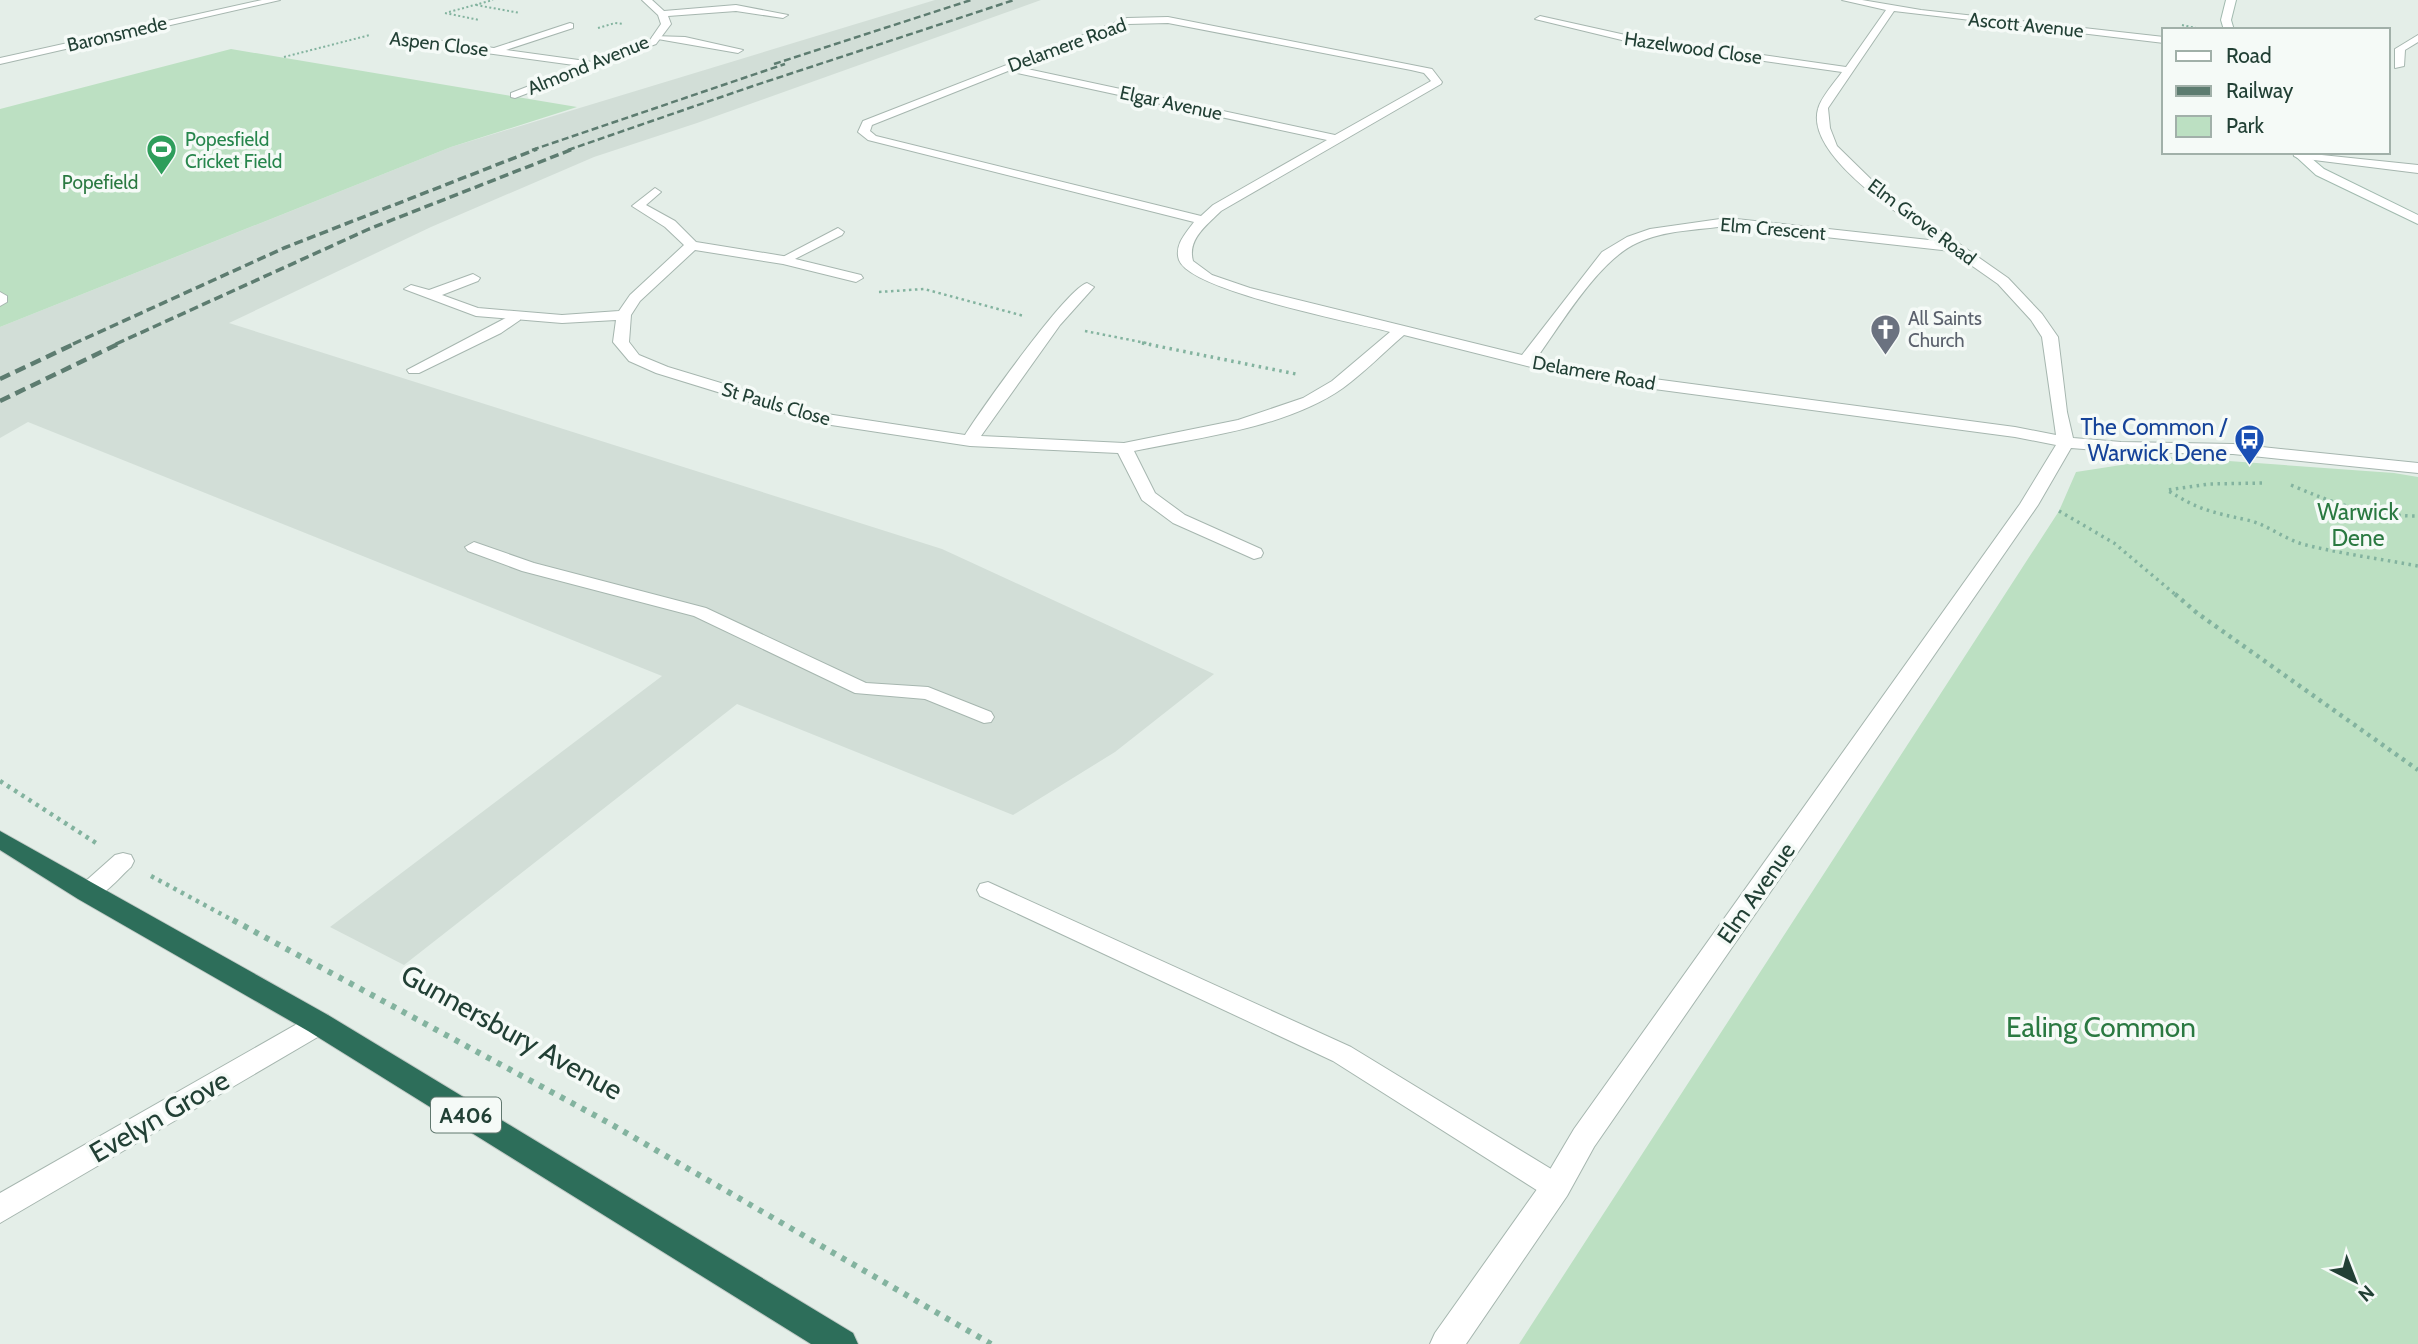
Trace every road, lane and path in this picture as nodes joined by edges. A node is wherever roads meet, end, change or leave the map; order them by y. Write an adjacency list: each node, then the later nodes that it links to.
1 (275, 0): 22 (street, Baronsmede)
2 (493, 0): 9 (path)
3 (647, 0): 7 (street, Almond Avenue)
4 (1847, 0): 6 (street, Ascott Avenue)
5 (2229, 0): 14 (street)
6 (1891, 9): 18 (street, Ascott Avenue); 26 (street, Elm Grove Road)
7 (662, 14): 8 (street); 15 (street, Almond Avenue)
8 (783, 15)
9 (436, 16)
10 (1540, 19): 26 (street, Hazelwood Close)
11 (623, 24): 13 (path)
12 (570, 26): 20 (street)
13 (598, 28)
14 (2228, 28)
15 (656, 38): 19 (lane); 23 (street, Almond Avenue)
16 (2418, 38): 24 (street)
17 (395, 40): 20 (street, Aspen Close); 21 (path, Aspen Close)
18 (2162, 40)
19 (738, 50)
20 (493, 51): 23 (street, Aspen Close)
21 (284, 57)
22 (0, 61)
23 (596, 65): 27 (street, Almond Avenue)
24 (2399, 66)
25 (1006, 68): 28 (street, Elgar Avenue); 28 (street, Delamere Road); 33 (street, Delamere Road)
26 (1847, 70): 37 (street, Elm Grove Road)
27 (515, 95)
28 (1336, 139): 33 (street, Delamere Road)
29 (2299, 154): 34 (street)
30 (2306, 154): 31 (street)
31 (2418, 169)
32 (655, 192): 36 (street)
33 (1202, 220): 49 (street, Delamere Road)
34 (2418, 220)
35 (838, 232): 38 (lane)
36 (692, 245): 38 (street); 46 (street)
37 (1954, 247): 50 (street, Elm Crescent); 54 (street, Elm Grove Road)
38 (783, 260): 40 (street)
39 (473, 278): 43 (street)
40 (856, 278): 48 (path)
41 (1087, 287): 48 (street)
42 (411, 289): 43 (street)
43 (430, 295): 47 (street)
44 (0, 296): 45 (lane)
45 (0, 302)
46 (624, 315): 47 (street); 53 (street, St Pauls Close)
47 (515, 317): 51 (lane)
48 (1051, 323): 52 (path); 53 (street)
49 (1400, 331): 50 (street, Delamere Road); 52 (street, St Pauls Close)
50 (1525, 362): 54 (street, Delamere Road)
51 (414, 370)
52 (1338, 384): 55 (street, St Pauls Close)
53 (970, 441): 55 (street, St Pauls Close)
54 (2066, 442): 56 (street); 59 (street, Elm Avenue)
55 (1124, 448): 62 (street)
56 (2418, 468)
57 (2267, 482): 63 (path)
58 (2280, 482): 60 (path)
59 (2035, 496): 65 (path); 72 (street, Elm Avenue)
60 (2418, 516)
61 (474, 547): 64 (lane)
62 (1254, 553)
63 (2418, 566)
64 (984, 717)
65 (2418, 770)
66 (0, 781): 68 (path, Gunnersbury Avenue)
67 (0, 839): 70 (highway, A406)
68 (123, 861): 70 (lane); 75 (path, Gunnersbury Avenue)
69 (988, 890): 72 (lane)
70 (87, 893): 71 (highway, A406)
71 (317, 1023): 73 (street, Evelyn Grove); 74 (highway, A406)
72 (1556, 1186): 76 (street, Elm Avenue)
73 (0, 1209)
74 (841, 1344)
75 (991, 1344)
76 (1447, 1344)

